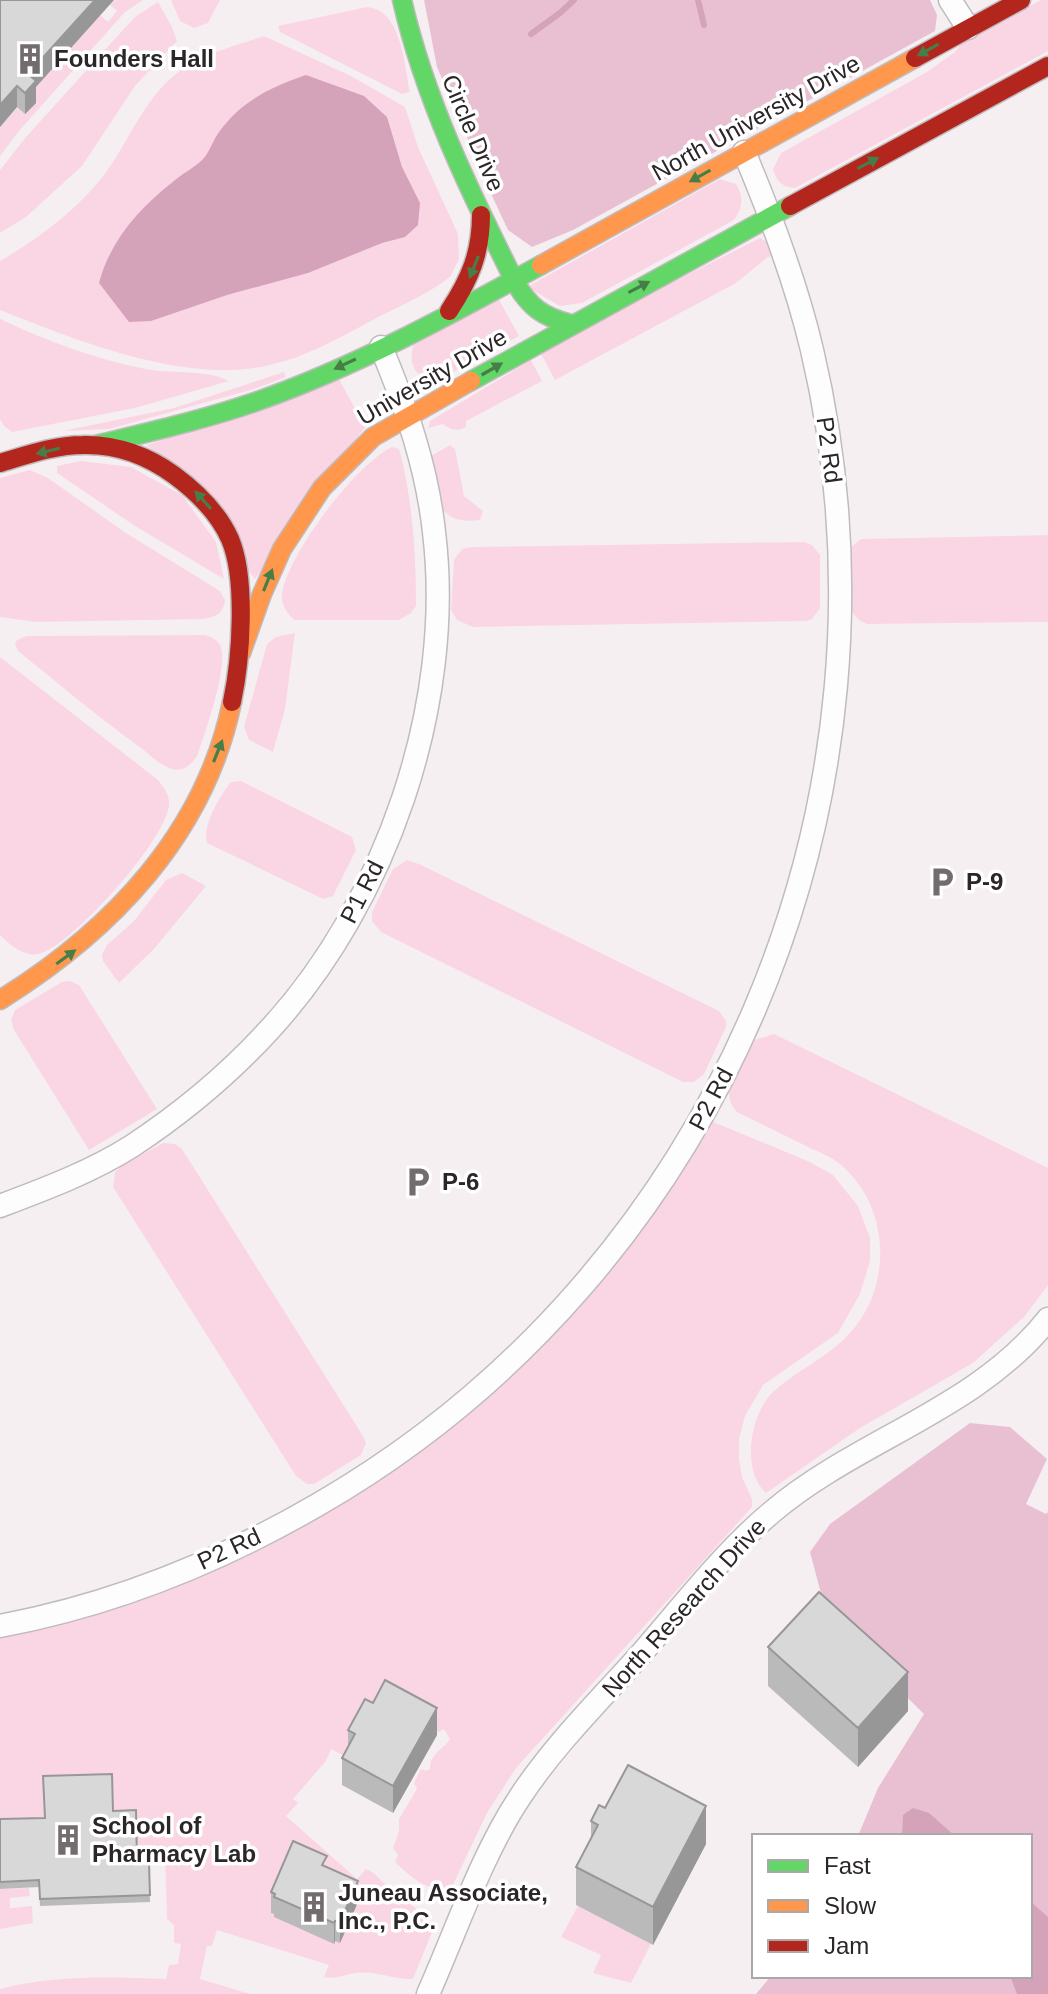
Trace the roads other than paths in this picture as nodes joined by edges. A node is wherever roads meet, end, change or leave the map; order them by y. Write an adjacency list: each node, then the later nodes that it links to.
1 (402, 0): 7 (main road, Circle Drive)
2 (950, 0): 4 (street)
3 (1021, 0): 4 (main road, North University Drive)
4 (968, 28): 6 (main road, North University Drive, one-way to 6)
5 (1048, 66): 8 (main road, one-way to 5)
6 (744, 152): 8 (street, P2 Rd); 9 (main road, North University Drive, one-way to 9)
7 (481, 215): 9 (main road, Circle Drive); 10 (main road, one-way to 10)
8 (771, 215): 11 (main road, one-way to 8); 20 (street, P2 Rd)
9 (515, 279): 10 (main road, University Drive); 11 (main road, Circle Drive)
10 (448, 313): 12 (main road, University Drive)
11 (571, 324): 13 (main road, University Drive, one-way to 11)
12 (381, 347): 13 (street, P1 Rd); 14 (main road, University Drive, one-way to 14)
13 (409, 416): 16 (main road, University Drive, one-way to 13); 18 (street, P1 Rd)
14 (96, 445): 15 (main road, University Drive, one-way to 15); 16 (main road, University Drive, one-way to 14)
15 (0, 463)
16 (241, 653): 17 (main road, University Drive, one-way to 16)
17 (0, 1000)
18 (0, 1206)
19 (1048, 1319): 21 (street, North Research Drive)
20 (0, 1626)
21 (428, 1994)

